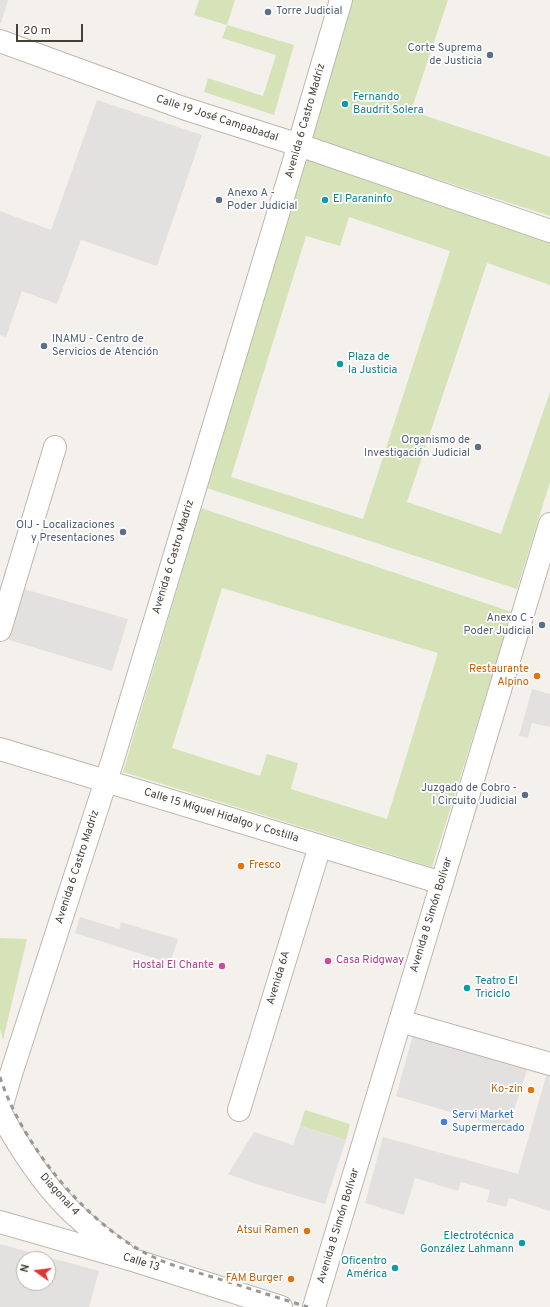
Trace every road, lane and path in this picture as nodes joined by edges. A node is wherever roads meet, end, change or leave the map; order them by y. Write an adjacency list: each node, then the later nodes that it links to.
1 (341, 0): 3 (street, Avenida 6 Castro Madriz)
2 (0, 41): 3 (street, Calle 19 José Campabadal)
3 (299, 146): 4 (street, Calle 19 José Campabadal); 10 (street, Avenida 6 Castro Madriz)
4 (550, 231)
5 (56, 447): 8 (street)
6 (550, 524): 7 (street, Avenida 8 Simón Bolívar)
7 (545, 557): 12 (street, Avenida 8 Simón Bolívar)
8 (0, 630)
9 (0, 749): 10 (street, Calle 15 Miguel Hidalgo y Costilla)
10 (106, 782): 11 (street, Calle 15 Miguel Hidalgo y Costilla); 16 (street, Avenida 6 Castro Madriz)
11 (320, 846): 12 (street, Calle 15 Miguel Hidalgo y Costilla); 15 (street, Avenida 6A)
12 (442, 883): 13 (street, Avenida 8 Simón Bolívar)
13 (400, 1021): 14 (street); 20 (street, Avenida 8 Simón Bolívar)
14 (550, 1064)
15 (239, 1110)
16 (0, 1112): 18 (street, Diagonal 4)
17 (0, 1222): 18 (street, Calle 13)
18 (136, 1261): 19 (street, Calle 13)
19 (281, 1307)
20 (314, 1307)

